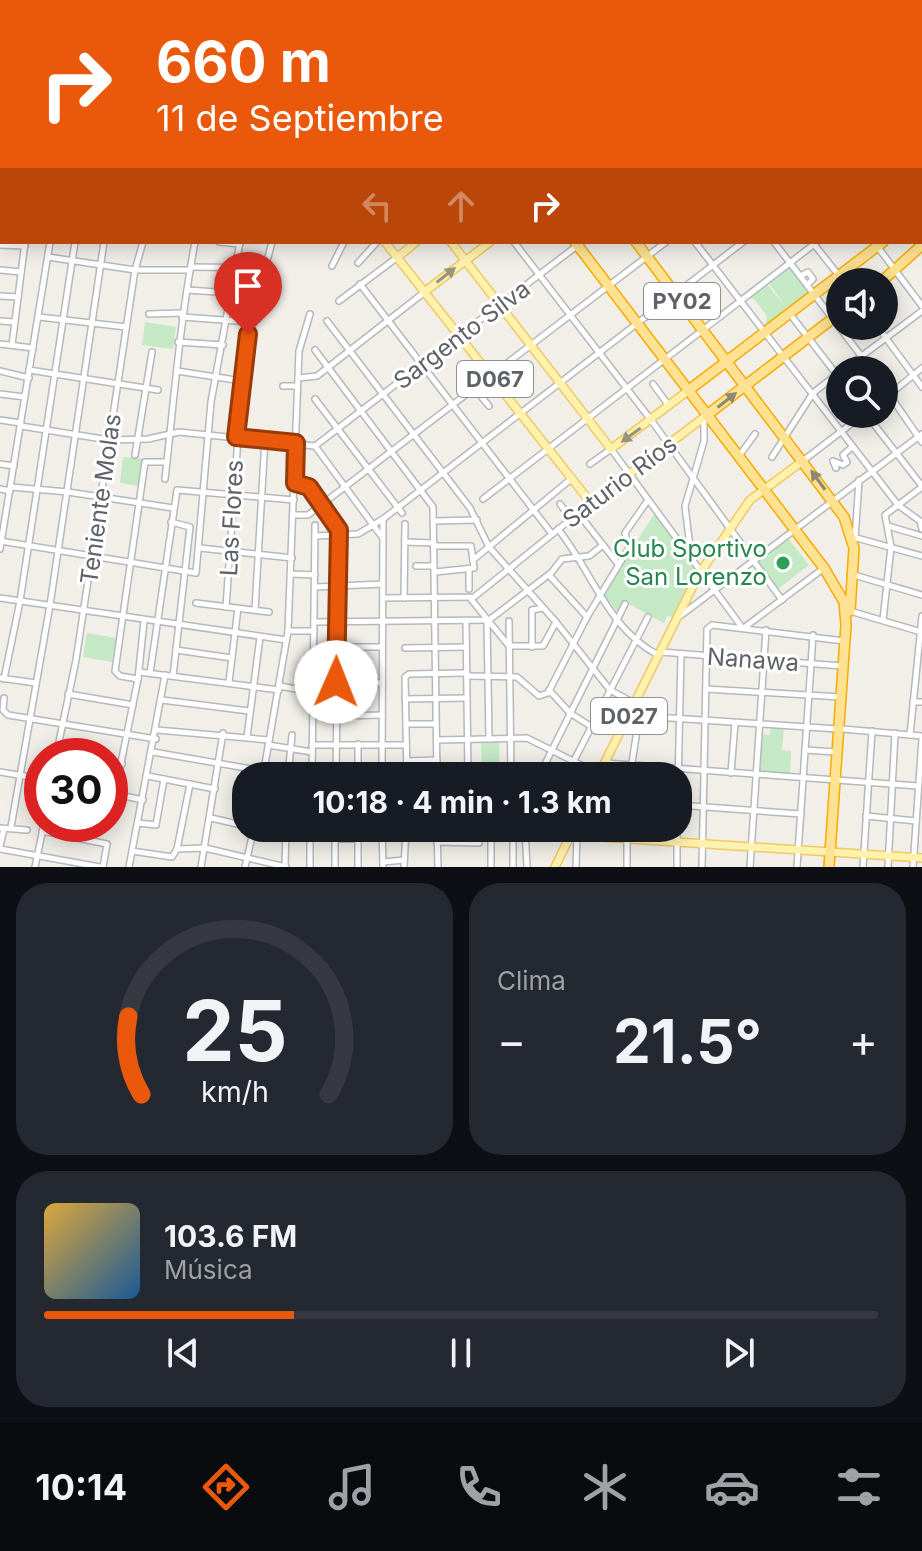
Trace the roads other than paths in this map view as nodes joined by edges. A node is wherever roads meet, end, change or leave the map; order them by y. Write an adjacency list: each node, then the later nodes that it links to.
1 (25, 244): 27 (street); 48 (street)
2 (50, 244): 30 (street)
3 (75, 244): 33 (street)
4 (104, 244): 37 (street)
5 (142, 244): 47 (street, Teniente Molas)
6 (195, 244): 40 (street)
7 (240, 244): 38 (street)
8 (272, 244): 41 (street, Las Flores)
9 (343, 244): 39 (street)
10 (375, 244): 34 (street)
11 (387, 244): 29 (main road, D067)
12 (414, 244): 29 (main road)
13 (453, 244): 32 (main road, D067)
14 (487, 244): 32 (main road)
15 (515, 244): 50 (street)
16 (577, 244): 50 (street, Sargento Silva)
17 (579, 244): 52 (highway)
18 (637, 244): 31 (highway, PY02)
19 (663, 244): 31 (street)
20 (699, 244): 36 (street)
21 (738, 244): 36 (street)
22 (776, 244): 35 (street)
23 (814, 244): 35 (street)
24 (816, 244): 42 (street)
25 (877, 244): 43 (highway)
26 (879, 244): 44 (street)
27 (0, 245)
28 (922, 245): 45 (highway)
29 (399, 256): 51 (street); 55 (main road, D067)
30 (48, 257): 33 (street); 71 (street)
31 (647, 257): 52 (street); 57 (highway, PY02)
32 (466, 260): 55 (main road, one-way to 32); 63 (main road, D067)
33 (72, 261): 37 (street); 72 (street)
34 (358, 263)
35 (790, 263): 58 (street); 62 (street)
36 (714, 264): 57 (street); 62 (street)
37 (101, 266): 47 (street); 78 (street)
38 (237, 266): 40 (street); 41 (street); 56 (street)
39 (332, 266)
40 (190, 268): 47 (street); 54 (street)
41 (267, 268): 79 (street, Las Flores)
42 (833, 268)
43 (852, 268)
44 (893, 268)
45 (898, 268)
46 (0, 270): 48 (street)
47 (135, 270): 82 (street, Teniente Molas)
48 (21, 272): 60 (street)
49 (898, 275): 65 (street)
50 (539, 276): 63 (street, Sargento Silva); 70 (street)
51 (360, 284): 61 (street); 74 (street)
52 (609, 286): 70 (street); 80 (highway)
53 (826, 287): 58 (highway)
54 (187, 290): 56 (street); 69 (street)
55 (427, 290): 74 (street); 86 (main road, D067)
56 (232, 293): 73 (street)
57 (677, 293): 80 (street); 84 (highway, PY02)
58 (814, 294): 64 (street); 66 (highway)
59 (0, 296): 60 (street)
60 (18, 297): 77 (street)
61 (339, 301)
62 (742, 302): 84 (street); 85 (street)
63 (500, 306): 86 (street, Sargento Silva); 95 (main road, D067)
64 (826, 306)
65 (922, 308): 83 (street)
66 (790, 313): 85 (highway); 87 (street)
67 (149, 314): 69 (street)
68 (310, 314): 116 (street)
69 (182, 315): 73 (street); 91 (street)
70 (569, 315): 95 (street); 100 (street)
71 (39, 317): 72 (street); 96 (street)
72 (64, 319): 78 (street); 112 (street)
73 (227, 320): 79 (street); 94 (street)
74 (388, 320): 98 (street); 106 (street)
75 (0, 321): 77 (street)
76 (327, 321): 98 (street)
77 (14, 322): 93 (street)
78 (93, 322): 82 (street); 117 (street)
79 (251, 322): 118 (street, Las Flores)
80 (638, 324): 100 (street); 104 (highway)
81 (826, 324): 87 (highway, Saturio Ríos)
82 (126, 327): 119 (street, Teniente Molas)
83 (898, 327)
84 (704, 329): 104 (street); 105 (highway, PY02)
85 (764, 331): 101 (street); 105 (highway)
86 (461, 336): 106 (street, Sargento Silva); 113 (main road, D067)
87 (808, 338): 101 (highway, Saturio Ríos); 103 (street)
88 (852, 340): 102 (street)
89 (882, 340): 102 (street)
90 (887, 340): 114 (street)
91 (178, 342): 94 (street); 110 (street)
92 (0, 344): 93 (street)
93 (12, 345): 96 (street)
94 (223, 345): 115 (street)
95 (530, 346): 113 (street); 120 (main road, D067)
96 (33, 348): 111 (street)
97 (315, 350): 107 (street)
98 (349, 350): 107 (street); 134 (street)
99 (152, 352): 127 (street)
100 (599, 353): 120 (street); 130 (street)
101 (783, 356): 123 (highway, Saturio Ríos); 135 (street)
102 (862, 356)
103 (826, 358)
104 (665, 359): 130 (street); 132 (highway)
105 (728, 360): 123 (highway, PY02); 132 (highway)
106 (422, 365): 134 (street, Sargento Silva); 138 (street)
107 (327, 368): 116 (street); 142 (street)
108 (922, 368): 114 (street)
109 (0, 371): 111 (street)
110 (177, 371): 115 (street); 154 (street)
111 (29, 374): 112 (street); 136 (street)
112 (54, 374): 117 (street); 152 (street)
113 (493, 376): 129 (street); 143 (main road, D067)
114 (914, 376): 126 (street); 128 (street)
115 (217, 377): 118 (street); 156 (street)
116 (298, 378): 125 (street)
117 (84, 379): 119 (street); 158 (street)
118 (242, 381): 160 (street, Las Flores)
119 (118, 383): 127 (street); 163 (street, Teniente Molas)
120 (560, 383): 143 (street); 145 (main road, D067)
121 (653, 384): 140 (street)
122 (826, 384): 135 (street)
123 (747, 385): 144 (highway, Saturio Ríos, one-way to 123); 159 (highway, PY02)
124 (283, 386): 125 (street)
125 (297, 386): 165 (street)
126 (922, 387)
127 (146, 388): 131 (street); 164 (street)
128 (898, 388)
129 (475, 389): 138 (street); 139 (street)
130 (627, 389): 145 (street); 147 (street)
131 (158, 390)
132 (689, 390): 140 (main road); 144 (highway)
133 (0, 394): 136 (street)
134 (384, 394): 142 (street, Sargento Silva); 157 (street)
135 (813, 394): 153 (street); 159 (street)
136 (25, 397): 148 (street)
137 (315, 399): 151 (street)
138 (452, 405): 157 (street); 166 (street)
139 (489, 406)
140 (669, 406): 147 (main road)
141 (898, 410): 161 (street)
142 (360, 412): 151 (street, Sargento Silva); 172 (street)
143 (521, 413): 166 (street); 170 (main road, D067)
144 (707, 418): 167 (main road, Saturio Ríos); 175 (highway); 188 (street)
145 (588, 419): 170 (street); 171 (main road, D067)
146 (0, 420): 148 (street)
147 (651, 420): 167 (street); 171 (main road, one-way to 171)
148 (21, 424): 152 (street); 181 (street)
149 (846, 428): 153 (street)
150 (876, 428): 173 (street)
151 (337, 429): 168 (street, Sargento Silva); 183 (street)
152 (45, 431): 158 (street); 198 (street)
153 (842, 431): 169 (street); 177 (street); 184 (street)
154 (172, 432): 156 (street); 164 (street); 178 (street)
155 (755, 434): 175 (street)
156 (208, 435): 160 (street); 202 (street)
157 (414, 435): 172 (street); 185 (street)
158 (76, 436): 163 (street); 201 (street)
159 (786, 436): 176 (street); 177 (highway, PY02)
160 (236, 437): 162 (street); 203 (street, Las Flores)
161 (921, 437): 173 (street)
162 (265, 439): 165 (street); 205 (street)
163 (109, 440): 164 (street); 204 (street, Teniente Molas)
164 (138, 440): 174 (street)
165 (296, 443): 168 (street); 193 (street)
166 (482, 443): 185 (street); 190 (street)
167 (670, 445): 187 (main road, Saturio Ríos); 188 (street)
168 (315, 446): 194 (street)
169 (852, 447): 182 (street); 184 (street)
170 (548, 449): 190 (street); 191 (main road, D067)
171 (611, 449): 180 (street); 187 (street)
172 (391, 452): 183 (street); 200 (street)
173 (896, 452): 184 (street); 195 (street)
174 (135, 455)
175 (739, 457): 186 (highway)
176 (772, 457)
177 (804, 460): 199 (main road, D027); 209 (highway, PY02, one-way to 177)
178 (167, 462): 189 (street); 210 (street)
179 (0, 464): 181 (street)
180 (590, 464)
181 (14, 466): 197 (street)
182 (836, 468)
183 (368, 469): 194 (street); 218 (street)
184 (871, 470): 192 (street); 214 (street)
185 (442, 473): 200 (street); 216 (street)
186 (752, 474): 199 (highway); 208 (main road)
187 (630, 475): 207 (street); 211 (main road, Saturio Ríos)
188 (693, 477): 231 (street); 258 (street)
189 (165, 479)
190 (510, 479): 216 (street); 217 (street)
191 (571, 479): 211 (main road, D067); 217 (street)
192 (859, 480): 209 (street); 241 (street)
193 (295, 483): 206 (street); 212 (street)
194 (344, 487): 212 (street); 230 (street)
195 (922, 487): 214 (street)
196 (0, 489): 197 (street)
197 (10, 489): 198 (street); 220 (street)
198 (36, 490): 201 (street); 244 (street)
199 (764, 490): 208 (main road, D027); 233 (highway)
200 (420, 491): 218 (street); 225 (street)
201 (68, 492): 204 (street); 250 (street)
202 (203, 492): 203 (street); 215 (street); 248 (street)
203 (233, 494): 205 (street); 251 (street, Las Flores)
204 (101, 497): 210 (street); 252 (street, Teniente Molas)
205 (262, 497): 206 (street); 253 (street)
206 (294, 500): 221 (street)
207 (648, 500): 258 (street); 261 (street)
208 (750, 500): 231 (main road, D027)
209 (833, 500): 233 (street); 241 (highway, PY02)
210 (139, 503): 215 (street); 260 (street)
211 (591, 503): 219 (street, Saturio Ríos)
212 (322, 504): 221 (street); 236 (street)
213 (560, 504): 223 (street)
214 (898, 505): 229 (street); 234 (street)
215 (173, 508): 226 (street)
216 (470, 508): 224 (street)
217 (533, 509): 235 (street); 246 (street)
218 (400, 510): 222 (street)
219 (578, 513): 223 (street, Saturio Ríos); 245 (street)
220 (3, 515): 240 (street)
221 (293, 515): 256 (street)
222 (383, 519): 230 (street); 239 (street)
223 (571, 519): 232 (street, Saturio Ríos)
224 (477, 520): 225 (street); 246 (street)
225 (434, 521): 243 (street)
226 (171, 522): 265 (street); 269 (street)
227 (405, 524): 242 (street)
228 (315, 525): 237 (street)
229 (888, 525): 238 (street); 247 (street)
230 (373, 526): 236 (street); 239 (street)
231 (730, 528): 259 (street); 268 (main road, D027)
232 (558, 529): 235 (street, Saturio Ríos); 255 (street)
233 (794, 529): 259 (street); 263 (highway)
234 (922, 529)
235 (552, 534): 266 (street, Saturio Ríos)
236 (339, 535): 237 (street); 277 (street)
237 (315, 536): 271 (street)
238 (922, 536)
239 (383, 538): 274 (street)
240 (1, 541): 244 (street); 249 (street)
241 (854, 541): 247 (street); 273 (highway)
242 (405, 542): 243 (street); 285 (street)
243 (434, 544): 257 (street); 264 (street)
244 (27, 545): 250 (street); 289 (street)
245 (603, 545): 255 (street); 261 (street)
246 (489, 547): 257 (street); 266 (street)
247 (891, 547): 254 (street); 275 (street)
248 (200, 548): 251 (street); 269 (street)
249 (0, 549)
250 (59, 549): 252 (street); 292 (street)
251 (231, 551): 253 (street); 294 (street, Las Flores)
252 (93, 554): 260 (street); 297 (street, Teniente Molas)
253 (259, 554): 256 (street); 299 (street)
254 (922, 556)
255 (580, 557): 272 (street); 282 (street)
256 (292, 558): 270 (street)
257 (473, 560): 267 (street)
258 (692, 560): 268 (street)
259 (753, 560): 279 (street); 288 (street)
260 (130, 562): 265 (street); 303 (street)
261 (618, 564): 282 (street)
262 (416, 566): 264 (street)
263 (824, 568): 288 (street); 293 (highway)
264 (434, 569): 267 (street); 286 (street)
265 (164, 570): 269 (street); 315 (street)
266 (510, 570): 280 (street); 287 (street, Saturio Ríos)
267 (469, 571): 278 (street)
268 (701, 571): 279 (street); 298 (main road, D027)
269 (185, 573): 318 (street)
270 (291, 574): 271 (street); 321 (street)
271 (315, 575): 276 (street)
272 (549, 575): 280 (street); 304 (street)
273 (853, 575): 275 (street); 293 (highway)
274 (383, 584): 277 (street); 284 (street)
275 (888, 584): 281 (street); 307 (street)
276 (315, 587): 277 (street); 311 (street)
277 (338, 587): 312 (street)
278 (469, 589)
279 (716, 590): 298 (street); 319 (street)
280 (529, 591): 296 (street); 309 (street)
281 (922, 595)
282 (599, 596): 304 (street); 306 (street)
283 (0, 598): 289 (street)
284 (383, 598): 285 (street); 316 (street)
285 (404, 598): 286 (street)
286 (435, 598): 287 (street); 317 (street)
287 (470, 598): 309 (street)
288 (782, 600): 301 (street)
289 (20, 601): 292 (street); 355 (street)
290 (196, 603): 294 (street)
291 (625, 604): 306 (street)
292 (50, 605): 297 (street); 356 (street)
293 (848, 606): 307 (street); 328 (highway); 345 (highway)
294 (226, 607): 295 (street)
295 (238, 608): 299 (street); 324 (street)
296 (543, 608): 314 (street); 336 (street)
297 (84, 609): 303 (street); 367 (street, Teniente Molas)
298 (684, 609): 339 (main road, D027)
299 (255, 610): 300 (street)
300 (269, 612)
301 (760, 616): 319 (street); 320 (street)
302 (922, 616): 323 (street)
303 (122, 617): 308 (street); 350 (street)
304 (587, 617): 330 (street)
305 (648, 617): 329 (street)
306 (617, 620): 329 (street); 346 (street)
307 (883, 620): 323 (street)
308 (144, 621): 315 (street); 350 (street)
309 (487, 621): 313 (street); 331 (street); 353 (street)
310 (509, 621): 331 (street)
311 (314, 622): 312 (street); 322 (street)
312 (337, 622): 316 (street); 332 (street)
313 (466, 622): 317 (street); 335 (street)
314 (556, 622): 330 (street); 336 (street)
315 (157, 623): 318 (street); 348 (street)
316 (383, 623): 317 (street); 333 (street)
317 (435, 623): 334 (street)
318 (179, 626): 324 (street); 338 (street)
319 (743, 627): 320 (street); 341 (street)
320 (764, 629): 325 (street); 343 (street)
321 (288, 631): 322 (street); 327 (street)
322 (314, 631): 362 (street)
323 (921, 632): 347 (street)
324 (235, 634): 326 (street); 342 (street)
325 (813, 635): 328 (street); 344 (street)
326 (260, 637): 327 (street); 360 (street)
327 (286, 640): 361 (street)
328 (845, 641): 345 (highway)
329 (635, 642): 339 (street); 365 (street)
330 (573, 643): 346 (street); 364 (street)
331 (509, 646): 336 (street); 354 (street)
332 (337, 647): 333 (street); 359 (street)
333 (382, 647): 358 (street)
334 (435, 647): 335 (street); 337 (street); 349 (street)
335 (466, 647): 352 (street)
336 (532, 647)
337 (405, 648)
338 (176, 650): 342 (street); 351 (street)
339 (659, 653): 340 (street, Nanawa); 375 (main road, D027)
340 (681, 655): 341 (street, Nanawa); 385 (street)
341 (707, 656): 343 (street, Nanawa); 363 (street)
342 (232, 658): 357 (street)
343 (764, 659): 344 (street, Nanawa); 366 (street)
344 (811, 663): 345 (street, Nanawa); 368 (street)
345 (845, 666): 369 (highway); 394 (highway)
346 (593, 668): 365 (street); 380 (street)
347 (919, 670): 376 (street)
348 (150, 673): 350 (street); 351 (street)
349 (435, 674): 352 (street); 372 (street); 374 (street)
350 (138, 675): 378 (street)
351 (169, 675): 357 (street); 373 (street)
352 (467, 675): 353 (street); 371 (street)
353 (488, 677): 354 (street); 408 (street)
354 (510, 677): 364 (street); 406 (street)
355 (2, 678): 356 (street)
356 (36, 683): 384 (street)
357 (229, 683): 360 (street)
358 (382, 683): 359 (street); 381 (street)
359 (336, 685): 362 (street); 382 (street)
360 (253, 687): 361 (street); 379 (street)
361 (279, 688): 362 (street); 411 (street)
362 (312, 689): 416 (street)
363 (706, 689): 366 (street); 386 (street)
364 (549, 690): 380 (street)
365 (610, 690): 375 (street); 392 (street)
366 (762, 692): 368 (street); 391 (street)
367 (68, 694): 378 (street); 388 (street, Teniente Molas)
368 (809, 695): 369 (street); 393 (street)
369 (841, 697): 394 (highway)
370 (4, 698): 384 (street)
371 (467, 698): 374 (street); 410 (street)
372 (405, 699): 374 (street); 389 (street)
373 (162, 700): 379 (street); 395 (street)
374 (436, 700): 390 (street)
375 (636, 701): 434 (main road, D027); 435 (street)
376 (913, 702): 377 (street); 401 (street)
377 (922, 702)
378 (133, 705): 399 (street)
379 (249, 711): 402 (street)
380 (570, 713): 392 (street); 419 (street)
381 (382, 715): 382 (street); 413 (street)
382 (337, 716): 414 (street)
383 (656, 717): 385 (street)
384 (30, 719): 388 (street); 443 (street)
385 (679, 719): 386 (street); 436 (street)
386 (706, 720): 387 (street); 441 (street)
387 (735, 722): 391 (street); 442 (street)
388 (62, 723): 399 (street); 404 (street, Teniente Molas)
389 (406, 724): 390 (street); 415 (street)
390 (436, 724): 409 (street)
391 (760, 724): 393 (street); 444 (street)
392 (592, 727): 424 (street)
393 (806, 727): 394 (street); 418 (street)
394 (840, 729): 396 (street); 421 (highway); 449 (highway)
395 (157, 730): 397 (street); 407 (street)
396 (872, 731): 398 (street); 450 (street)
397 (223, 733): 402 (street); 437 (street)
398 (895, 733): 401 (street); 453 (street)
399 (128, 735): 405 (street); 407 (street)
400 (292, 735): 417 (street)
401 (910, 735): 403 (street)
402 (247, 737): 411 (street)
403 (922, 737): 451 (street)
404 (59, 738)
405 (127, 738)
406 (510, 738): 408 (street); 419 (street); 432 (street)
407 (156, 739): 420 (street)
408 (489, 739): 410 (street)
409 (437, 740): 410 (street); 422 (street)
410 (467, 740): 431 (street)
411 (269, 742): 417 (street); 425 (street)
412 (358, 744): 413 (street); 414 (street); 429 (street)
413 (382, 744): 415 (street); 430 (street)
414 (337, 745): 416 (street); 428 (street)
415 (406, 745): 423 (street)
416 (312, 748): 417 (street); 427 (street)
417 (291, 749): 426 (street)
418 (805, 750): 421 (street); 447 (street)
419 (551, 751): 424 (street); 433 (street)
420 (153, 752): 437 (street); 446 (street)
421 (837, 752): 449 (highway)
422 (437, 760): 423 (street)
423 (407, 761)
424 (574, 761)
425 (265, 762)
426 (290, 762)
427 (312, 762)
428 (336, 762)
429 (358, 762)
430 (382, 762)
431 (468, 762)
432 (511, 762)
433 (546, 762)
434 (606, 762)
435 (632, 762)
436 (679, 762)
437 (219, 765): 438 (street); 454 (street)
438 (232, 768)
439 (692, 771): 441 (street)
440 (0, 772): 443 (street)
441 (703, 772): 442 (street); 458 (street)
442 (731, 773): 444 (street)
443 (20, 775): 445 (street); 468 (street)
444 (757, 775): 447 (street); 459 (street)
445 (24, 776)
446 (148, 776): 448 (street); 456 (street)
447 (803, 777): 449 (street); 461 (street)
448 (164, 779): 452 (street); 466 (street)
449 (837, 779): 450 (street); 495 (highway)
450 (869, 781): 453 (street); 462 (street)
451 (919, 782): 453 (street); 460 (street)
452 (190, 784): 454 (street); 492 (street)
453 (894, 784): 464 (street)
454 (215, 789): 463 (street)
455 (128, 797): 456 (street)
456 (143, 800): 466 (street)
457 (692, 806): 458 (street)
458 (704, 807): 459 (street); 488 (street)
459 (754, 810): 461 (street); 489 (street)
460 (919, 810): 465 (street)
461 (801, 814): 493 (street)
462 (866, 816): 464 (street); 496 (street)
463 (211, 818): 467 (street); 491 (street)
464 (891, 819): 465 (street); 498 (street)
465 (916, 821): 500 (street)
466 (138, 823): 494 (street)
467 (232, 823)
468 (5, 828): 490 (street)
469 (40, 842): 497 (street)
470 (99, 842): 505 (street)
471 (251, 842): 501 (street)
472 (286, 842): 510 (street)
473 (310, 842): 511 (street)
474 (335, 842): 512 (street)
475 (358, 842): 513 (street)
476 (382, 842): 503 (street)
477 (405, 842): 502 (street)
478 (437, 842): 487 (street); 514 (street)
479 (491, 842): 515 (street)
480 (513, 842): 516 (street)
481 (526, 842): 517 (street)
482 (569, 842): 518 (main road)
483 (574, 842): 519 (street)
484 (627, 842): 520 (street)
485 (677, 842): 521 (street)
486 (690, 842): 488 (main road)
487 (479, 843)
488 (703, 843): 489 (main road); 522 (street)
489 (752, 846): 493 (main road); 523 (street)
490 (0, 848): 497 (street)
491 (205, 848): 492 (street); 501 (street); 508 (street)
492 (177, 849): 499 (street)
493 (799, 850): 495 (main road); 524 (street)
494 (132, 851): 499 (street); 506 (street)
495 (832, 851): 496 (main road); 525 (highway)
496 (864, 854): 498 (main road); 526 (street)
497 (37, 856): 504 (street); 505 (street)
498 (888, 856): 500 (main road); 527 (street)
499 (172, 857): 507 (street)
500 (918, 857): 528 (street)
501 (247, 858): 509 (street); 510 (street)
502 (404, 863): 503 (street)
503 (383, 865)
504 (35, 867)
505 (102, 867)
506 (129, 867)
507 (171, 867)
508 (201, 867)
509 (245, 867)
510 (286, 867)
511 (310, 867)
512 (335, 867)
513 (358, 867)
514 (438, 867)
515 (491, 867)
516 (513, 867)
517 (527, 867)
518 (555, 867)
519 (576, 867)
520 (627, 867)
521 (677, 867)
522 (702, 867)
523 (750, 867)
524 (797, 867)
525 (830, 867)
526 (863, 867)
527 (888, 867)
528 (913, 867)

